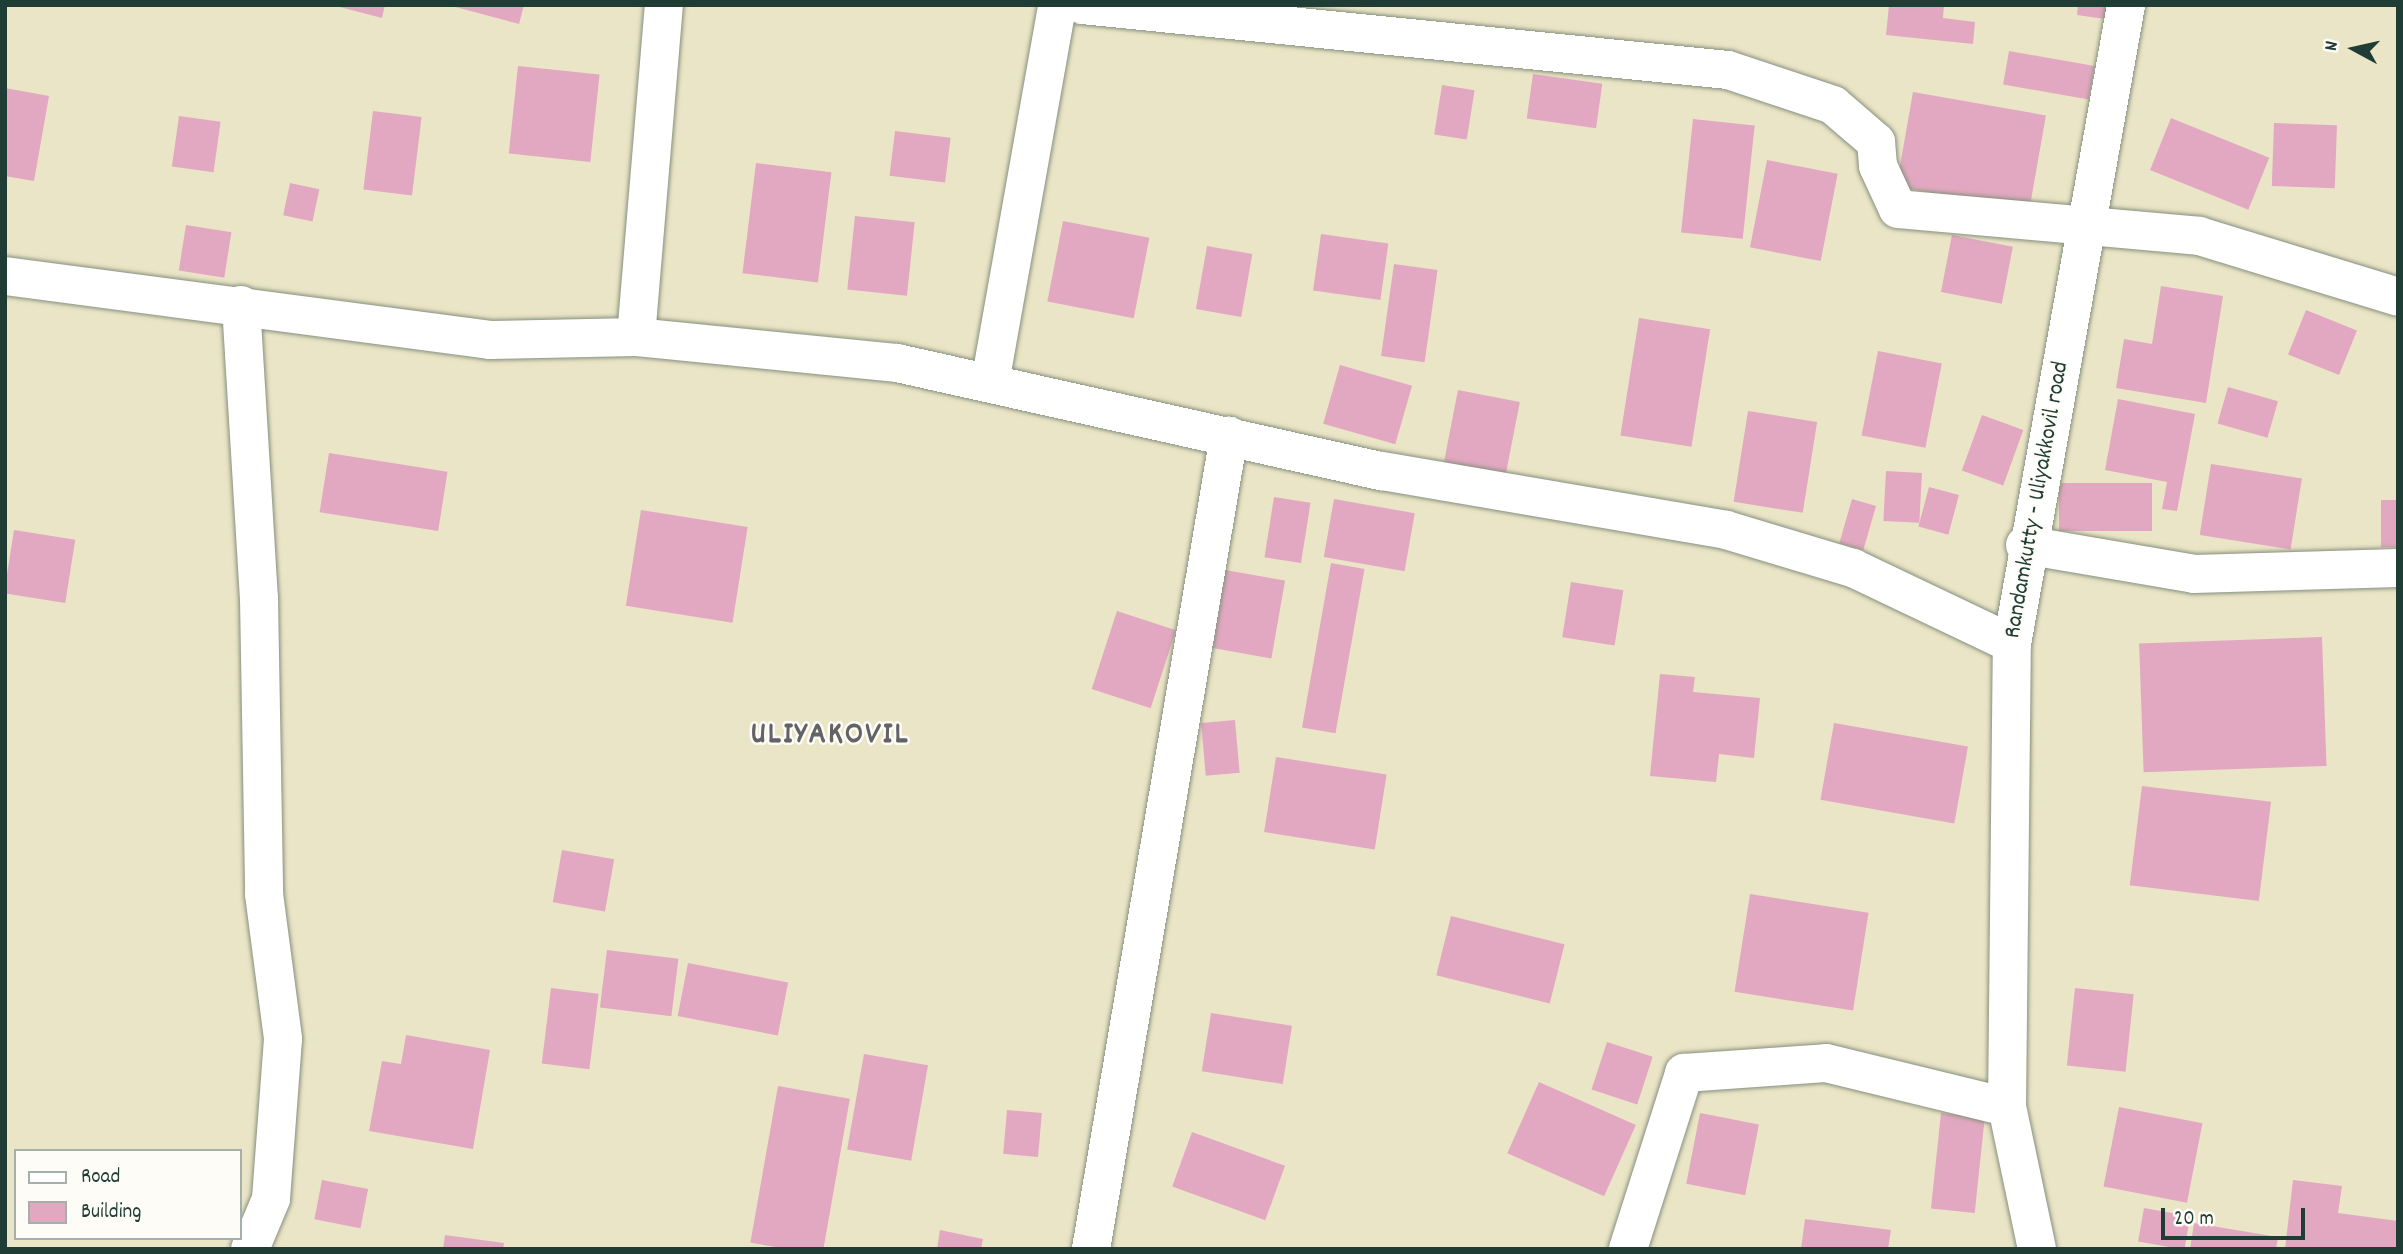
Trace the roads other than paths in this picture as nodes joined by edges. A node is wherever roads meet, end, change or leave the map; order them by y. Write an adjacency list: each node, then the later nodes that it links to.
1 (664, 5): 9 (street)
2 (1057, 5): 10 (street)
3 (1082, 5): 5 (street)
4 (2126, 5): 5 (street, Randamkutty - Uliyakkovil road)
5 (2089, 226): 7 (street); 12 (street, Randamkutty - Uliyakkovil road)
6 (5, 276): 8 (street)
7 (2398, 297)
8 (241, 304): 9 (street); 16 (street)
9 (636, 337): 10 (street)
10 (990, 383): 11 (street)
11 (1229, 436): 14 (street); 17 (street)
12 (2025, 545): 13 (street); 14 (street, Randamkutty - Uliyakkovil road)
13 (2398, 568)
14 (2012, 644): 15 (street, Randamkutty - Uliyakkovil road)
15 (2007, 1107): 18 (street); 19 (street, Randamkutty - Uliyakkovil road)
16 (250, 1249)
17 (1091, 1249)
18 (1628, 1249)
19 (2037, 1249)

